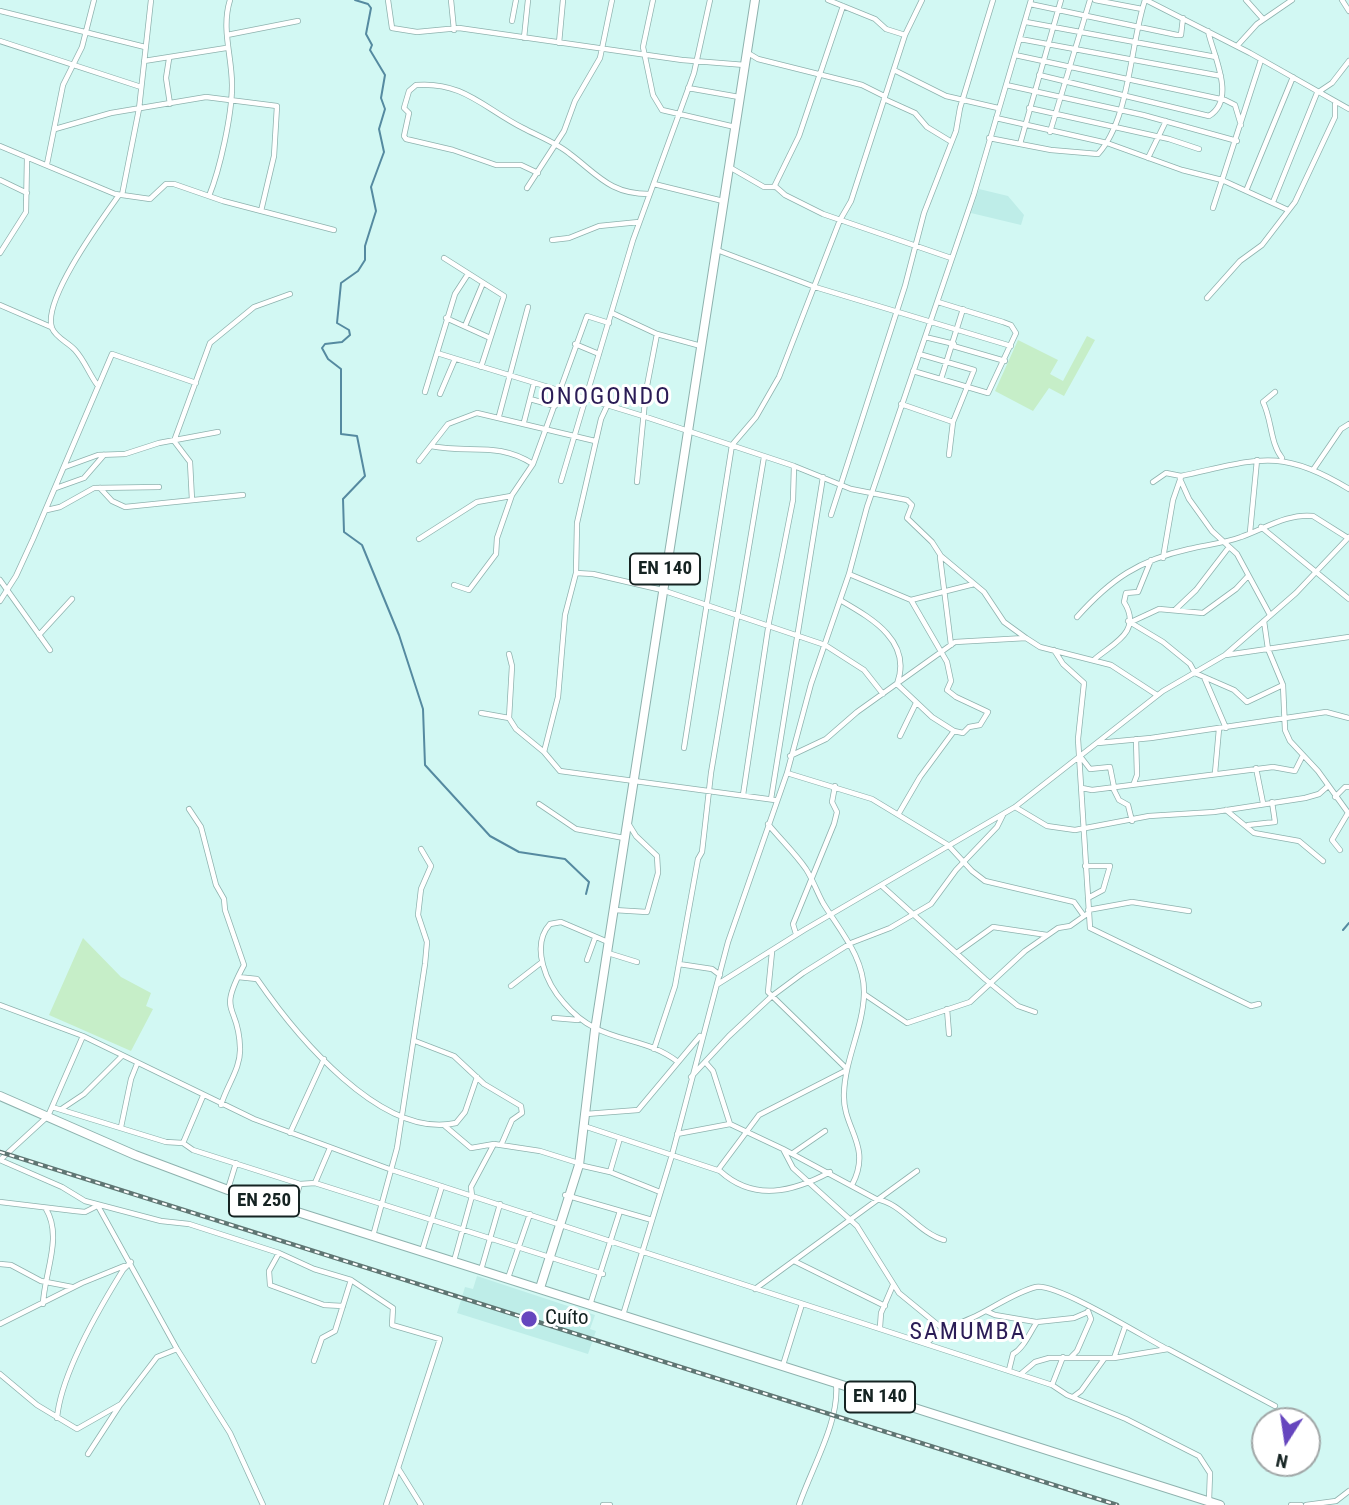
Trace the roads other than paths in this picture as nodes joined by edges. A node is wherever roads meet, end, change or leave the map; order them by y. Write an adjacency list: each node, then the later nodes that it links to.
1 (94, 0): 37 (street)
2 (151, 0): 49 (street)
3 (230, 0): 40 (street)
4 (388, 0): 36 (street)
5 (451, 0): 36 (street)
6 (516, 0): 32 (street)
7 (528, 0): 42 (street)
8 (563, 0): 46 (street)
9 (612, 0): 51 (street)
10 (653, 0): 53 (street)
11 (710, 0): 61 (street)
12 (755, 0): 54 (main road, EN 140)
13 (828, 0): 23 (street)
14 (922, 0): 41 (street)
15 (993, 0): 84 (street)
16 (1061, 0): 26 (street)
17 (1093, 0): 24 (street); 28 (street)
18 (1146, 0): 24 (street); 29 (street)
19 (1246, 0): 30 (street)
20 (1292, 0): 30 (street)
21 (1342, 0): 27 (street)
22 (1031, 2): 26 (street); 33 (street)
23 (844, 6): 41 (street); 68 (street)
24 (1142, 9): 34 (street)
25 (0, 11): 37 (street)
26 (1059, 11): 28 (street); 35 (street)
27 (1349, 11)
28 (1086, 16): 34 (street); 39 (street)
29 (1183, 18): 34 (street); 38 (street)
30 (1263, 19): 48 (street)
31 (298, 21): 40 (street)
32 (512, 21)
33 (1026, 22): 35 (street); 43 (street)
34 (1139, 26): 45 (street)
35 (1055, 27): 39 (street); 47 (street)
36 (454, 30): 42 (street)
37 (84, 31): 49 (street); 64 (street)
38 (1208, 31): 48 (street); 56 (street)
39 (1080, 33): 45 (street); 52 (street)
40 (227, 34): 50 (street)
41 (905, 35): 67 (street)
42 (524, 38): 46 (street)
43 (1020, 39): 47 (street); 55 (street)
44 (0, 41): 64 (street)
45 (1135, 42): 56 (street); 58 (street)
46 (559, 43): 51 (street)
47 (1049, 45): 52 (street); 62 (street)
48 (1237, 46): 59 (street)
49 (145, 47): 60 (street)
50 (226, 48): 57 (street); 83 (street)
51 (603, 48): 53 (street); 110 (street)
52 (1077, 50): 58 (street); 66 (street)
53 (645, 53): 61 (street); 93 (street)
54 (748, 53): 65 (main road, EN 140); 68 (street)
55 (1015, 55): 62 (street); 74 (street)
56 (1216, 57): 70 (street)
57 (169, 59): 60 (street); 86 (street)
58 (1132, 59): 70 (street); 72 (street)
59 (1261, 60): 71 (street); 97 (street)
60 (144, 61): 75 (street)
61 (697, 61): 65 (street); 76 (street)
62 (1044, 61): 66 (street); 69 (street)
63 (1349, 61): 79 (street)
64 (74, 64): 75 (street); 101 (street)
65 (746, 65): 80 (main road, EN 140)
66 (1071, 66): 72 (street); 73 (street)
67 (894, 70): 81 (street); 84 (street)
68 (820, 73): 81 (street); 120 (street)
69 (1039, 75): 73 (street); 77 (street)
70 (1221, 76): 85 (street)
71 (1293, 77): 79 (street); 122 (street)
72 (1127, 78): 78 (street); 85 (street)
73 (1067, 81): 78 (street); 82 (street)
74 (1006, 85): 77 (street); 88 (street)
75 (141, 87): 90 (street)
76 (688, 88): 80 (street); 93 (street)
77 (1034, 93): 82 (street); 89 (street)
78 (1124, 93): 85 (street); 92 (street)
79 (1317, 93): 87 (street); 128 (street)
80 (739, 97): 99 (main road, EN 140)
81 (884, 98): 105 (street); 132 (street)
82 (1061, 99): 92 (street); 94 (street)
83 (230, 100): 86 (street); 126 (street); 131 (street)
84 (962, 100): 88 (street); 105 (street)
85 (1220, 100): 97 (street)
86 (170, 104): 90 (street)
87 (1335, 104): 91 (street); 130 (street)
88 (998, 108): 95 (street)
89 (1030, 108): 94 (street); 98 (street)
90 (139, 109): 101 (street); 125 (street)
91 (1349, 109)
92 (1119, 111): 96 (street); 100 (street)
93 (679, 115): 99 (street); 119 (street)
94 (1055, 115): 100 (street); 102 (street)
95 (996, 118): 98 (street); 104 (street)
96 (1166, 121): 103 (street); 106 (street)
97 (1241, 125): 106 (street)
98 (1024, 126): 102 (street); 108 (street)
99 (735, 127): 115 (main road, EN 140)
100 (1113, 127): 103 (street); 107 (street)
101 (55, 129): 114 (street)
102 (1050, 132): 107 (street)
103 (1158, 137): 111 (street); 113 (street)
104 (989, 138): 108 (street); 140 (street)
105 (950, 141): 136 (street)
106 (1237, 141): 118 (street)
107 (1107, 143): 108 (street); 113 (street)
108 (1020, 144)
109 (0, 146): 112 (street)
110 (554, 146): 116 (street); 116 (street); 124 (street)
111 (1199, 149)
112 (27, 158): 114 (street); 123 (street)
113 (1149, 158): 118 (street)
114 (47, 164): 125 (street)
115 (731, 169): 120 (street); 127 (main road, EN 140)
116 (538, 173): 121 (street)
117 (0, 180): 123 (street)
118 (1222, 180): 122 (street); 129 (street)
119 (654, 184): 124 (street); 127 (street)
120 (774, 187): 132 (street)
121 (527, 188)
122 (1246, 191): 128 (street)
123 (27, 193): 138 (street)
124 (649, 194): 133 (street)
125 (121, 195): 126 (street); 156 (street)
126 (209, 196): 131 (street)
127 (723, 201): 137 (main road, EN 140)
128 (1273, 202): 130 (street)
129 (1213, 208)
130 (1288, 210): 145 (street)
131 (261, 211): 134 (street)
132 (840, 220): 136 (street); 143 (street)
133 (639, 222): 135 (street); 151 (street)
134 (334, 230)
135 (552, 240)
136 (914, 247): 140 (street); 150 (street)
137 (716, 250): 143 (street); 163 (main road, EN 140)
138 (0, 253)
139 (444, 258): 141 (street)
140 (951, 258): 146 (street)
141 (468, 274): 142 (street); 152 (street)
142 (483, 283): 155 (street); 159 (street)
143 (815, 287): 150 (street); 199 (street)
144 (290, 295): 175 (street)
145 (1207, 298)
146 (938, 302): 149 (street); 153 (street)
147 (0, 305): 156 (street)
148 (528, 307): 173 (street)
149 (963, 309): 157 (street); 164 (street)
150 (894, 310): 153 (street); 216 (street)
151 (612, 313): 154 (street); 158 (street)
152 (446, 318): 155 (street); 165 (street)
153 (931, 321): 157 (street); 160 (street)
154 (609, 323): 161 (street); 166 (street)
155 (465, 326): 159 (street)
156 (52, 327): 177 (street)
157 (958, 328): 162 (street); 164 (street)
158 (657, 334): 163 (street); 189 (street)
159 (488, 337): 171 (street)
160 (925, 337): 162 (street); 167 (street)
161 (575, 344): 166 (street); 179 (street)
162 (954, 345): 169 (street); 170 (street)
163 (701, 346): 195 (main road, EN 140)
164 (1011, 346): 169 (street)
165 (437, 353): 168 (street); 180 (street)
166 (599, 354): 184 (street)
167 (919, 354): 170 (street); 172 (street)
168 (455, 359): 171 (street); 182 (street)
169 (1005, 361): 178 (street)
170 (948, 362): 174 (street); 178 (street)
171 (481, 367): 173 (street)
172 (914, 371): 174 (street); 185 (street)
173 (508, 375): 176 (street); 188 (street)
174 (941, 379): 178 (street)
175 (195, 383): 177 (street); 197 (street)
176 (534, 383): 179 (street); 183 (street)
177 (98, 386): 209 (street)
178 (968, 388): 191 (street)
179 (559, 391): 184 (street); 186 (street)
180 (425, 392)
181 (1275, 392): 204 (street)
182 (440, 394)
183 (530, 399): 186 (street); 190 (street)
184 (583, 399): 187 (street); 196 (street)
185 (901, 404): 191 (street); 221 (street)
186 (555, 406): 193 (street)
187 (607, 406): 189 (street); 198 (street)
188 (499, 416): 190 (street); 200 (street)
189 (643, 416): 195 (street); 214 (street)
190 (524, 422): 193 (street)
191 (953, 422): 202 (street)
192 (1349, 424): 210 (street)
193 (547, 428): 196 (street); 207 (street)
194 (218, 432): 197 (street)
195 (688, 432): 199 (street); 243 (main road, EN 140)
196 (574, 435): 198 (street); 213 (street)
197 (174, 441): 201 (street); 224 (street)
198 (595, 441): 237 (street)
199 (732, 445): 203 (street); 251 (street)
200 (431, 446): 205 (street); 207 (street)
201 (105, 454): 209 (street); 218 (street)
202 (949, 455)
203 (764, 457): 208 (street); 254 (street)
204 (1282, 459): 206 (street); 210 (street)
205 (419, 460)
206 (1257, 460): 212 (street); 228 (street)
207 (533, 464): 223 (street)
208 (794, 466): 211 (street); 258 (street)
209 (64, 468): 218 (street)
210 (1313, 470): 220 (street)
211 (823, 477): 216 (street); 260 (street)
212 (1181, 477): 215 (street); 231 (street); 234 (street)
213 (561, 481)
214 (637, 482)
215 (1153, 482)
216 (843, 484): 221 (street); 226 (street)
217 (159, 487): 219 (street)
218 (56, 488): 225 (street)
219 (100, 488): 224 (street); 225 (street)
220 (1349, 489)
221 (873, 493): 233 (street); 238 (street)
222 (243, 495): 224 (street)
223 (512, 495): 230 (street); 241 (street)
224 (192, 500)
225 (46, 510): 244 (street)
226 (831, 516)
227 (1261, 527): 228 (street); 229 (street); 236 (street)
228 (1250, 533): 231 (street)
229 (1349, 538): 236 (street)
230 (419, 539)
231 (1221, 540): 232 (street); 234 (street)
232 (1229, 547): 239 (street); 252 (street)
233 (940, 556): 242 (street); 245 (street)
234 (1163, 558): 235 (street)
235 (1151, 561): 255 (street); 257 (street)
236 (1318, 571): 247 (street); 253 (street)
237 (576, 573): 243 (street); 292 (street)
238 (849, 574): 248 (street); 249 (street)
239 (1248, 576): 252 (street); 253 (street)
240 (0, 580): 244 (street)
241 (454, 584)
242 (974, 584): 245 (street); 262 (street)
243 (662, 590): 251 (street); 299 (main road, EN 140)
244 (8, 591): 250 (street); 259 (street)
245 (946, 592): 249 (street); 264 (street)
246 (72, 599): 259 (street)
247 (1349, 599)
248 (840, 600): 263 (street); 276 (street)
249 (911, 600): 268 (street)
250 (0, 601)
251 (707, 605): 254 (street); 291 (street)
252 (1176, 610): 257 (street)
253 (1270, 615): 256 (street)
254 (738, 617): 258 (street); 306 (street)
255 (1077, 617)
256 (1264, 621): 265 (street); 270 (street)
257 (1129, 622): 271 (street); 272 (street)
258 (769, 627): 260 (street); 307 (street)
259 (39, 635): 266 (street)
260 (797, 636): 263 (street); 309 (street)
261 (1349, 637): 265 (street)
262 (1026, 638): 264 (street); 267 (street)
263 (825, 645): 278 (street); 294 (street)
264 (951, 645): 268 (street)
265 (1268, 649): 270 (street); 277 (street)
266 (50, 650)
267 (1054, 650): 271 (street); 295 (street)
268 (940, 652): 276 (street); 287 (street)
269 (509, 654): 282 (street)
270 (1225, 655): 273 (street)
271 (1094, 659): 279 (street)
272 (1190, 664): 273 (street); 274 (street)
273 (1205, 666): 274 (street)
274 (1195, 673): 275 (street); 279 (street)
275 (1204, 677): 277 (street); 285 (street)
276 (897, 684): 278 (street); 280 (street)
277 (1283, 685): 284 (street)
278 (883, 694): 294 (street)
279 (1157, 695): 290 (street)
280 (916, 703): 287 (street); 288 (street)
281 (481, 713): 282 (street)
282 (509, 718): 292 (street)
283 (1349, 718): 284 (street)
284 (1283, 720): 285 (street); 293 (street)
285 (1226, 727): 286 (street)
286 (1219, 729): 289 (street); 298 (street)
287 (954, 731): 317 (street)
288 (900, 736)
289 (1136, 739): 290 (street); 300 (street)
290 (1094, 744): 295 (street)
291 (684, 748)
292 (544, 752): 299 (street)
293 (1304, 755): 296 (street); 302 (street)
294 (789, 756): 297 (street)
295 (1079, 756): 304 (street); 305 (street); 313 (street)
296 (1256, 768): 298 (street); 311 (street)
297 (787, 773): 301 (street); 309 (street)
298 (1215, 774): 300 (street)
299 (634, 779): 306 (street); 320 (main road, EN 140)
300 (1134, 783): 305 (street)
301 (835, 786): 317 (street); 331 (street)
302 (1328, 786): 308 (street); 310 (street)
303 (1349, 787): 308 (street)
304 (1082, 788): 305 (street); 323 (street)
305 (1114, 788): 319 (street)
306 (709, 790): 307 (street); 350 (street)
307 (743, 795): 309 (street)
308 (1335, 797): 318 (street)
309 (773, 800): 321 (street)
310 (1272, 802): 311 (street); 322 (street)
311 (1263, 803): 315 (street)
312 (540, 804): 324 (street)
313 (1015, 807): 316 (street); 323 (street)
314 (189, 809): 352 (street)
315 (1226, 810): 319 (street); 322 (street)
316 (1005, 812): 325 (street); 328 (street)
317 (899, 813): 325 (street)
318 (1348, 813): 327 (street)
319 (1132, 821): 323 (street)
320 (628, 823): 324 (main road, EN 140); 334 (street)
321 (768, 823): 331 (street); 351 (street)
322 (1247, 825): 329 (street)
323 (1083, 827): 330 (street)
324 (625, 838): 334 (main road, EN 140)
325 (948, 845): 328 (street); 332 (street)
326 (421, 849): 368 (street)
327 (1340, 850)
328 (964, 861): 336 (street); 338 (street)
329 (1323, 861)
330 (1085, 866): 333 (street); 333 (street)
331 (813, 880): 337 (street); 339 (street)
332 (881, 886): 337 (street); 338 (street)
333 (1088, 898): 336 (street)
334 (614, 910): 342 (main road, EN 140)
335 (1189, 911): 336 (street)
336 (1087, 913): 340 (street); 358 (street)
337 (833, 914): 339 (street); 343 (street)
338 (916, 915): 343 (street); 346 (street)
339 (797, 934): 344 (street)
340 (1048, 935): 346 (street); 353 (street)
341 (595, 938): 342 (street); 347 (street); 348 (street)
342 (609, 942): 345 (main road, EN 140)
343 (851, 943): 356 (street); 357 (street)
344 (772, 952): 354 (street); 357 (street)
345 (607, 953): 349 (street); 364 (main road, EN 140)
346 (958, 953): 353 (street)
347 (587, 960)
348 (542, 962): 355 (street); 363 (street)
349 (637, 962)
350 (679, 964): 351 (street); 369 (street)
351 (720, 975): 354 (street)
352 (238, 977): 371 (street); 380 (street)
353 (990, 982): 360 (street); 361 (street)
354 (718, 984): 365 (street)
355 (511, 986)
356 (864, 994): 360 (street); 375 (street)
357 (772, 996): 373 (street); 375 (street)
358 (1259, 1004)
359 (0, 1005): 367 (street)
360 (947, 1009): 366 (street)
361 (1035, 1012)
362 (554, 1018): 363 (street)
363 (579, 1020): 364 (street)
364 (595, 1030): 369 (street); 383 (main road, EN 140)
365 (702, 1034): 372 (street); 377 (street)
366 (949, 1034)
367 (83, 1036): 370 (street); 381 (street)
368 (415, 1041): 376 (street); 385 (street)
369 (652, 1047): 372 (street)
370 (122, 1056): 374 (street); 382 (street)
371 (324, 1059): 385 (street); 392 (street)
372 (678, 1062): 383 (street)
373 (706, 1063): 377 (street); 386 (street)
374 (137, 1064): 379 (street); 389 (street)
375 (848, 1069): 390 (street); 413 (street)
376 (478, 1077): 387 (street); 396 (street)
377 (690, 1077): 393 (street)
378 (0, 1096): 384 (main road, EN 250)
379 (204, 1096): 380 (street); 395 (street)
380 (221, 1105): 392 (street)
381 (52, 1107): 382 (street); 384 (street)
382 (62, 1109): 389 (street)
383 (586, 1114): 388 (main road, EN 140)
384 (48, 1116): 402 (street); 415 (main road, EN 250)
385 (403, 1118): 387 (street); 405 (street)
386 (730, 1124): 390 (street); 393 (street)
387 (446, 1126): 397 (street)
388 (584, 1126): 394 (street); 404 (main road, EN 140)
389 (121, 1127): 395 (street)
390 (747, 1130): 399 (street); 406 (street)
391 (825, 1131): 400 (street)
392 (290, 1133): 398 (street)
393 (677, 1134): 401 (street)
394 (621, 1138): 401 (street); 408 (street)
395 (183, 1143): 403 (street)
396 (502, 1143): 397 (street); 404 (street)
397 (494, 1144): 418 (street)
398 (330, 1148): 405 (street); 410 (street)
399 (783, 1149): 400 (street); 411 (street)
400 (793, 1153): 409 (street)
401 (672, 1155): 406 (street); 416 (street)
402 (0, 1161): 423 (street)
403 (236, 1163): 412 (street); 415 (street)
404 (577, 1164): 408 (street); 417 (main road, EN 140)
405 (392, 1170): 414 (street); 421 (street)
406 (718, 1170): 411 (street)
407 (917, 1171): 419 (street)
408 (611, 1172): 416 (street)
409 (830, 1172): 411 (street); 413 (street)
410 (315, 1183): 412 (street); 421 (street)
411 (810, 1183): 430 (street)
412 (300, 1184): 425 (street)
413 (852, 1185): 419 (street)
414 (442, 1186): 418 (street); 428 (street)
415 (228, 1190): 425 (main road, EN 250)
416 (660, 1192): 429 (street)
417 (568, 1195): 426 (street); 431 (main road, EN 140)
418 (472, 1196): 422 (street); 432 (street)
419 (876, 1199): 430 (street); 436 (street)
420 (0, 1202): 424 (street)
421 (382, 1203): 428 (street); 433 (street)
422 (500, 1204): 427 (street); 434 (street)
423 (98, 1205): 424 (street); 440 (street); 444 (street)
424 (45, 1208): 450 (street)
425 (292, 1210): 433 (main road, EN 250)
426 (620, 1211): 429 (street); 435 (street)
427 (530, 1214): 431 (street); 437 (street)
428 (432, 1220): 432 (street); 439 (street)
429 (652, 1220): 438 (street)
430 (852, 1220): 443 (street); 451 (street)
431 (559, 1224): 435 (street); 441 (main road, EN 140)
432 (462, 1231): 434 (street); 442 (street)
433 (373, 1236): 439 (main road, EN 250)
434 (489, 1237): 437 (street); 446 (street)
435 (612, 1240): 438 (street); 447 (street)
436 (944, 1240)
437 (518, 1247): 441 (street); 448 (street)
438 (644, 1250): 454 (street); 462 (street)
439 (422, 1251): 442 (main road, EN 250)
440 (279, 1252): 449 (street); 458 (street)
441 (549, 1256): 447 (street); 453 (main road, EN 140)
442 (454, 1261): 446 (main road, EN 250)
443 (794, 1261): 454 (street); 459 (street)
444 (131, 1262): 452 (street); 469 (street); 485 (street)
445 (0, 1264): 450 (street)
446 (481, 1270): 448 (main road, EN 250)
447 (603, 1274): 457 (street)
448 (508, 1278): 453 (main road, EN 250)
449 (351, 1280): 458 (street); 487 (street)
450 (46, 1282): 452 (street); 455 (street)
451 (893, 1284): 459 (street); 467 (street)
452 (72, 1287): 455 (street)
453 (538, 1287): 457 (main road, EN 140)
454 (755, 1289): 456 (street)
455 (43, 1304): 464 (street)
456 (802, 1304): 465 (street); 476 (street)
457 (590, 1305): 462 (main road, EN 140)
458 (343, 1306): 475 (street)
459 (885, 1306): 465 (street)
460 (1088, 1309): 461 (street); 463 (street); 466 (street); 471 (street)
461 (986, 1311): 463 (street); 467 (street)
462 (623, 1315): 476 (main road, EN 140)
463 (1037, 1322): 477 (street)
464 (0, 1324)
465 (880, 1327): 468 (street)
466 (1125, 1327): 470 (street); 473 (street)
467 (943, 1329): 468 (street)
468 (926, 1343): 477 (street)
469 (177, 1349): 483 (street); 490 (street)
470 (1168, 1349): 473 (street); 484 (street)
471 (1075, 1355): 472 (street); 474 (street)
472 (1063, 1357): 478 (street); 481 (street)
473 (1114, 1358): 474 (street)
474 (1104, 1359): 482 (street)
475 (314, 1361)
476 (783, 1365): 480 (main road, EN 140)
477 (1009, 1370): 478 (street)
478 (1022, 1373): 481 (street)
479 (0, 1374): 485 (street)
480 (836, 1382): 489 (main road, EN 140); 495 (street)
481 (1052, 1385): 482 (street)
482 (1073, 1397): 489 (street)
483 (121, 1404): 485 (street); 486 (street)
484 (1275, 1406)
485 (57, 1418)
486 (88, 1454)
487 (398, 1468): 491 (street); 492 (street)
488 (1349, 1491): 498 (street)
489 (1209, 1502): 496 (main road, EN 140)
490 (263, 1505)
491 (386, 1505)
492 (421, 1505)
493 (603, 1505): 494 (street)
494 (610, 1505)
495 (799, 1505)
496 (1220, 1505)
497 (1291, 1505): 498 (street)
498 (1303, 1505)

